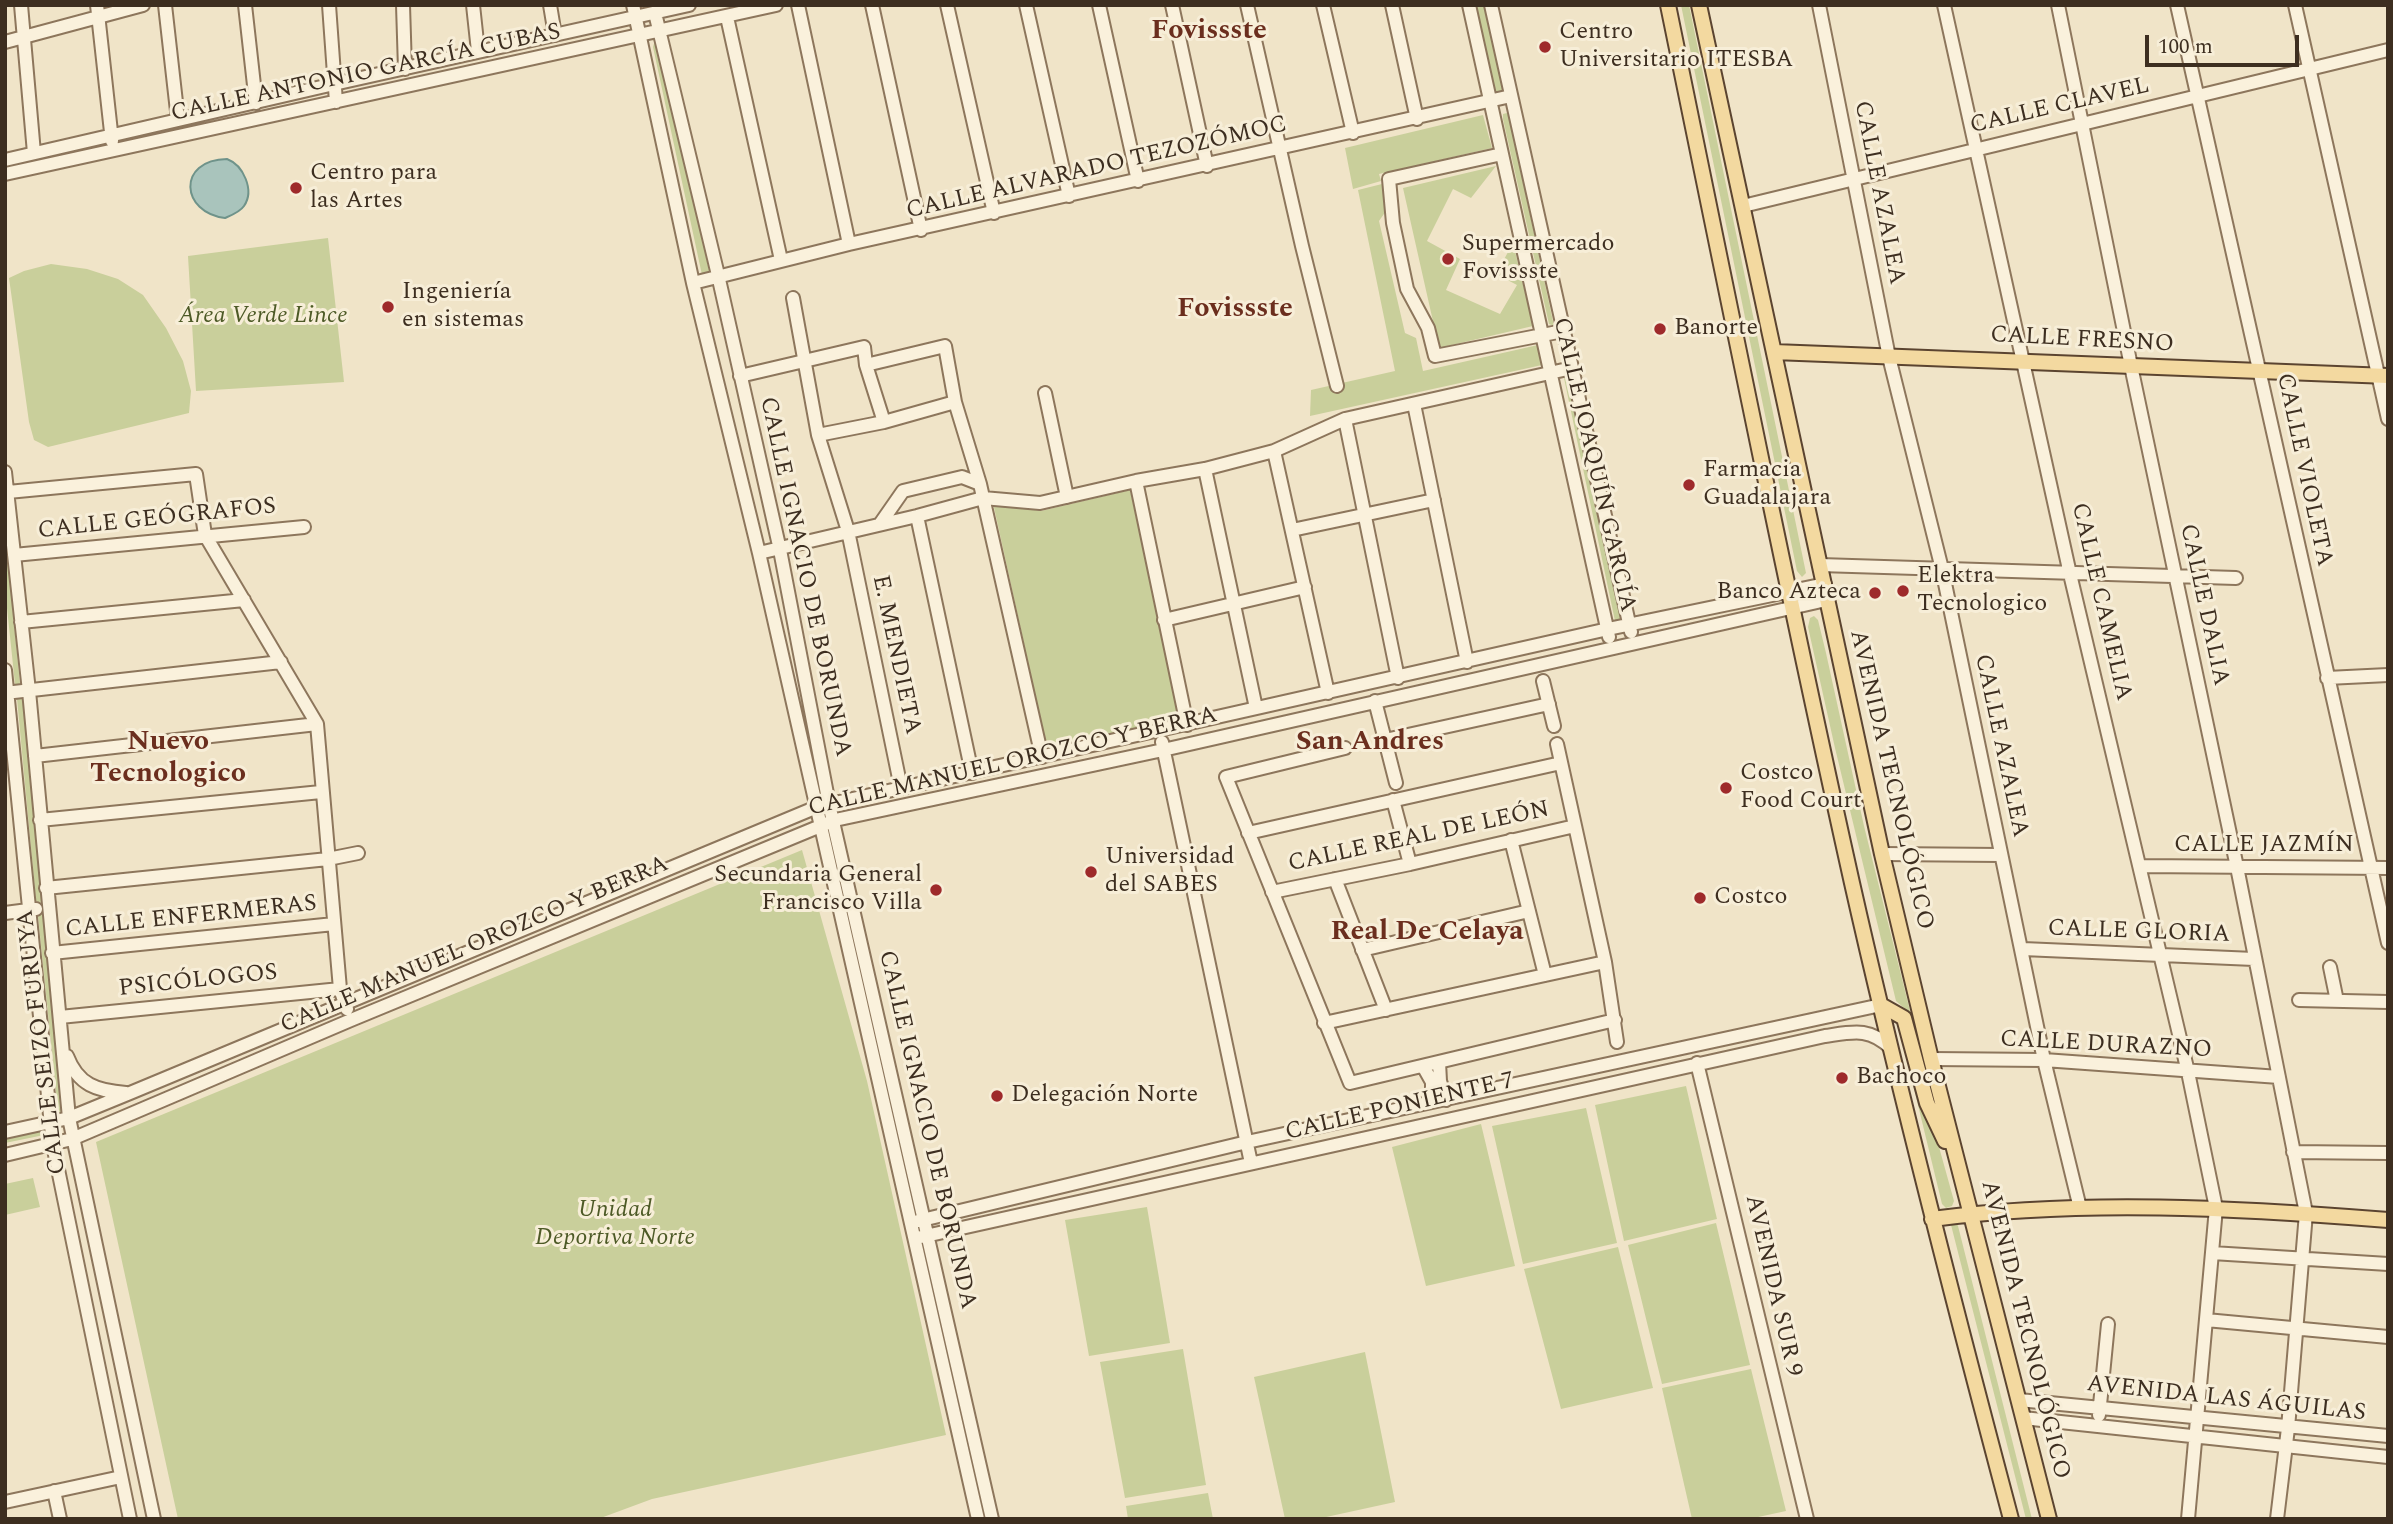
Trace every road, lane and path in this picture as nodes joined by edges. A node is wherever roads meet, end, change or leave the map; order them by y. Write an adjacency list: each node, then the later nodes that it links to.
1 (21, 5): 35 (street)
2 (143, 5): 29 (street)
3 (165, 5): 49 (street)
4 (245, 5): 47 (street)
5 (329, 5): 42 (street)
6 (403, 5): 40 (street)
7 (473, 5): 39 (street)
8 (550, 5): 34 (street)
9 (689, 5): 31 (street, CALLE ANTONIO GARCÍA CUBAS)
10 (776, 5): 32 (street, CALLE ANTONIO GARCÍA CUBAS)
11 (798, 5): 67 (street)
12 (872, 5): 66 (street)
13 (947, 5): 65 (street)
14 (1027, 5): 63 (street)
15 (1100, 5): 62 (street)
16 (1172, 5): 59 (street)
17 (1247, 5): 53 (street)
18 (1323, 5): 51 (street)
19 (1392, 5): 48 (street)
20 (1469, 5): 45 (street, CALLE JOAQUÍN GARCÍA)
21 (1491, 5): 43 (street, CALLE JOAQUÍN GARCÍA)
22 (1668, 5): 119 (main road)
23 (1699, 5): 64 (main road, AVENIDA TECNOLÓGICO)
24 (1819, 5): 61 (street, CALLE AZALEA)
25 (1944, 5): 54 (street, CALLE CAMELIA)
26 (2058, 5): 50 (street, CALLE DALIA)
27 (2178, 5): 44 (street, CALLE VIOLETA)
28 (2295, 5): 41 (street)
29 (97, 11): 35 (street); 52 (street)
30 (634, 11): 31 (street, CALLE ANTONIO GARCÍA CUBAS); 34 (street, CALLE ANTONIO GARCÍA CUBAS); 36 (street, CALLE IGNACIO DE BORUNDA)
31 (655, 13): 33 (street, CALLE IGNACIO DE BORUNDA)
32 (727, 17): 33 (street, CALLE ANTONIO GARCÍA CUBAS); 68 (street)
33 (659, 31): 36 (street, CALLE ANTONIO GARCÍA CUBAS); 69 (street, CALLE IGNACIO DE BORUNDA)
34 (555, 35): 39 (street, CALLE ANTONIO GARCÍA CUBAS)
35 (23, 37): 37 (street); 56 (street)
36 (639, 37): 46 (street, CALLE ANTONIO GARCÍA CUBAS); 70 (street, CALLE IGNACIO DE BORUNDA)
37 (5, 42)
38 (2388, 50): 41 (street, CALLE CLAVEL)
39 (478, 51): 40 (street, CALLE ANTONIO GARCÍA CUBAS)
40 (405, 69): 42 (street, CALLE ANTONIO GARCÍA CUBAS)
41 (2310, 69): 44 (street, CALLE CLAVEL); 83 (street)
42 (334, 83): 46 (street); 47 (street, CALLE ANTONIO GARCÍA CUBAS)
43 (1511, 96): 45 (street, CALLE ALVARADO TEZOZÓMOC); 72 (street, CALLE JOAQUÍN GARCÍA)
44 (2199, 96): 50 (street, CALLE CLAVEL); 81 (street, CALLE VIOLETA)
45 (1490, 101): 48 (street, CALLE ALVARADO TEZOZÓMOC); 57 (street, CALLE JOAQUÍN GARCÍA)
46 (336, 102): 55 (street, CALLE ANTONIO GARCÍA CUBAS)
47 (256, 103): 49 (street, CALLE ANTONIO GARCÍA CUBAS)
48 (1418, 119): 51 (street, CALLE ALVARADO TEZOZÓMOC)
49 (178, 120): 52 (street, CALLE ANTONIO GARCÍA CUBAS)
50 (2083, 124): 54 (street, CALLE CLAVEL); 79 (street, CALLE DALIA)
51 (1353, 133): 53 (street, CALLE ALVARADO TEZOZÓMOC)
52 (111, 136): 55 (street); 56 (street, CALLE ANTONIO GARCÍA CUBAS)
53 (1279, 149): 59 (street, CALLE ALVARADO TEZOZÓMOC); 85 (street)
54 (1978, 149): 61 (street, CALLE CLAVEL); 76 (street, CALLE CAMELIA)
55 (113, 151): 60 (street, CALLE ANTONIO GARCÍA CUBAS)
56 (34, 153): 58 (street, CALLE ANTONIO GARCÍA CUBAS)
57 (1502, 154): 73 (street, CALLE JOAQUÍN GARCÍA); 73 (street)
58 (5, 160)
59 (1207, 166): 62 (street, CALLE ALVARADO TEZOZÓMOC)
60 (5, 174)
61 (1854, 179): 64 (street, CALLE CLAVEL); 75 (street, CALLE AZALEA)
62 (1138, 181): 63 (street, CALLE ALVARADO TEZOZÓMOC)
63 (1069, 196): 65 (street, CALLE ALVARADO TEZOZÓMOC)
64 (1742, 206): 74 (main road, AVENIDA TECNOLÓGICO)
65 (993, 213): 66 (street, CALLE ALVARADO TEZOZÓMOC)
66 (921, 230): 67 (street, CALLE ALVARADO TEZOZÓMOC)
67 (849, 244): 68 (street, CALLE ALVARADO TEZOZÓMOC)
68 (781, 260): 69 (street, CALLE ALVARADO TEZOZÓMOC)
69 (718, 275): 70 (street, CALLE ALVARADO TEZOZÓMOC); 84 (street, CALLE IGNACIO DE BORUNDA)
70 (692, 283): 110 (street, CALLE IGNACIO DE BORUNDA)
71 (793, 298): 77 (street, E. MENDIETA)
72 (1563, 331): 73 (street); 80 (street, CALLE JOAQUÍN GARCÍA)
73 (1543, 337): 82 (street, CALLE JOAQUÍN GARCÍA)
74 (1774, 352): 75 (main road, CALLE FRESNO); 112 (main road, AVENIDA TECNOLÓGICO)
75 (1889, 357): 76 (main road, CALLE FRESNO); 113 (street, CALLE AZALEA)
76 (2024, 360): 79 (main road, CALLE FRESNO); 114 (street, CALLE CAMELIA)
77 (803, 361): 78 (street); 84 (street); 92 (street, E. MENDIETA)
78 (866, 365): 87 (street); 91 (street)
79 (2132, 366): 81 (main road, CALLE FRESNO); 115 (street, CALLE DALIA)
80 (1572, 368): 82 (street); 126 (street, CALLE JOAQUÍN GARCÍA)
81 (2260, 372): 83 (main road, CALLE FRESNO); 135 (street, CALLE VIOLETA)
82 (1551, 373): 88 (street); 127 (street, CALLE JOAQUÍN GARCÍA)
83 (2382, 375): 90 (street)
84 (740, 376): 109 (street, CALLE IGNACIO DE BORUNDA)
85 (1337, 386)
86 (1045, 393): 99 (street)
87 (955, 402): 91 (street); 97 (street)
88 (1414, 404): 89 (street); 101 (street)
89 (1345, 419): 93 (street); 102 (street)
90 (2388, 419)
91 (884, 422): 92 (street)
92 (818, 435): 107 (street, E. MENDIETA)
93 (1274, 451): 94 (street); 106 (street)
94 (1205, 469): 96 (street); 122 (street)
95 (5, 472): 98 (street, CALLE SEIZO FURUYA)
96 (1136, 481): 99 (street); 124 (street)
97 (980, 484): 100 (street); 104 (street)
98 (8, 492): 108 (street); 111 (street, CALLE SEIZO FURUYA)
99 (1067, 497): 100 (street)
100 (983, 498): 103 (street); 152 (street)
101 (1434, 500): 102 (street); 131 (street)
102 (1364, 515): 106 (street); 134 (street)
103 (917, 516): 104 (street); 154 (street)
104 (880, 524): 107 (street)
105 (304, 527): 108 (street, CALLE GEÓGRAFOS)
106 (1292, 530): 118 (street)
107 (848, 531): 109 (street); 156 (street, E. MENDIETA)
108 (205, 535): 111 (street, CALLE GEÓGRAFOS); 120 (street)
109 (780, 550): 110 (street); 159 (street, CALLE IGNACIO DE BORUNDA)
110 (760, 553): 159 (street, CALLE IGNACIO DE BORUNDA)
111 (14, 555): 125 (street, CALLE SEIZO FURUYA)
112 (1820, 565): 113 (street); 117 (main road, AVENIDA TECNOLÓGICO)
113 (1942, 569): 114 (street); 167 (street, CALLE AZALEA)
114 (2070, 574): 115 (street); 170 (street, CALLE CAMELIA)
115 (2175, 577): 116 (street); 171 (street, CALLE DALIA)
116 (2236, 578)
117 (1825, 584): 119 (street, CALLE MANUEL OROZCO Y BERRA); 121 (main road, AVENIDA TECNOLÓGICO)
118 (1305, 587): 122 (street); 139 (street)
119 (1788, 591): 123 (main road); 126 (street, CALLE MANUEL OROZCO Y BERRA)
120 (244, 600): 125 (street); 130 (street)
121 (1826, 600): 123 (street, CALLE MANUEL OROZCO Y BERRA); 166 (main road, AVENIDA TECNOLÓGICO)
122 (1234, 604): 124 (street); 142 (street)
123 (1791, 608): 128 (street, CALLE MANUEL OROZCO Y BERRA); 196 (main road)
124 (1164, 620): 144 (street)
125 (21, 622): 137 (street, CALLE SEIZO FURUYA)
126 (1629, 625): 127 (street, CALLE MANUEL OROZCO Y BERRA); 128 (street, CALLE JOAQUÍN GARCÍA)
127 (1608, 629): 129 (street, CALLE JOAQUÍN GARCÍA); 131 (street, CALLE MANUEL OROZCO Y BERRA)
128 (1633, 642): 129 (street, CALLE MANUEL OROZCO Y BERRA)
129 (1612, 647): 140 (street, CALLE MANUEL OROZCO Y BERRA)
130 (281, 662): 137 (street); 143 (street)
131 (1467, 662): 134 (street, CALLE MANUEL OROZCO Y BERRA)
132 (5, 670): 138 (street, CALLE SEIZO FURUYA)
133 (2388, 675): 135 (street)
134 (1398, 678): 139 (street, CALLE MANUEL OROZCO Y BERRA)
135 (2327, 678): 172 (street, CALLE VIOLETA)
136 (1543, 681): 141 (street)
137 (29, 691): 138 (street); 151 (street, CALLE SEIZO FURUYA)
138 (6, 693): 178 (street, CALLE SEIZO FURUYA)
139 (1328, 693): 142 (street, CALLE MANUEL OROZCO Y BERRA)
140 (1375, 701): 147 (street); 150 (street, CALLE MANUEL OROZCO Y BERRA)
141 (1549, 704): 145 (street); 147 (street)
142 (1256, 708): 144 (street, CALLE MANUEL OROZCO Y BERRA)
143 (317, 724): 151 (street); 157 (street)
144 (1187, 725): 146 (street, CALLE MANUEL OROZCO Y BERRA)
145 (1554, 726)
146 (1160, 731): 150 (street); 152 (street, CALLE MANUEL OROZCO Y BERRA)
147 (1385, 740): 155 (street)
148 (1557, 744): 153 (street)
149 (1345, 748): 163 (street)
150 (1163, 750): 161 (street, CALLE MANUEL OROZCO Y BERRA); 218 (street)
151 (35, 756): 160 (street, CALLE SEIZO FURUYA)
152 (1042, 757): 154 (street, CALLE MANUEL OROZCO Y BERRA)
153 (1561, 763): 158 (street); 162 (street)
154 (972, 772): 156 (street, CALLE MANUEL OROZCO Y BERRA)
155 (1396, 783)
156 (901, 788): 159 (street, CALLE MANUEL OROZCO Y BERRA)
157 (321, 792): 160 (street); 168 (street)
158 (1393, 800): 163 (street); 169 (street)
159 (823, 806): 161 (street, CALLE IGNACIO DE BORUNDA); 194 (street, CALLE MANUEL OROZCO Y BERRA)
160 (40, 820): 175 (street, CALLE SEIZO FURUYA)
161 (828, 822): 199 (street, CALLE MANUEL OROZCO Y BERRA); 229 (street, CALLE IGNACIO DE BORUNDA); 232 (street, CALLE IGNACIO DE BORUNDA)
162 (1575, 825): 164 (street, CALLE REAL DE LEÓN); 188 (street)
163 (1248, 833): 176 (street)
164 (1511, 840): 169 (street, CALLE REAL DE LEÓN); 179 (street)
165 (358, 853): 168 (street)
166 (1882, 854): 167 (street); 205 (main road, AVENIDA TECNOLÓGICO)
167 (2001, 855): 183 (street, CALLE AZALEA)
168 (328, 859): 175 (street); 181 (street)
169 (1410, 863): 174 (street, CALLE REAL DE LEÓN)
170 (2140, 866): 171 (street, CALLE JAZMÍN); 186 (street, CALLE CAMELIA)
171 (2237, 867): 172 (street, CALLE JAZMÍN); 187 (street, CALLE DALIA)
172 (2371, 868): 173 (street, CALLE JAZMÍN); 182 (street, CALLE VIOLETA)
173 (2388, 868)
174 (1335, 879): 176 (street, CALLE REAL DE LEÓN); 184 (street)
175 (46, 888): 177 (street, CALLE SEIZO FURUYA)
176 (1272, 892): 201 (street)
177 (48, 908): 178 (street); 185 (street, CALLE SEIZO FURUYA)
178 (28, 910): 180 (street); 215 (street, CALLE SEIZO FURUYA)
179 (1529, 911): 184 (street); 190 (street)
180 (5, 913)
181 (334, 924): 185 (street, CALLE ENFERMERAS); 191 (street)
182 (2388, 943)
183 (2023, 949): 186 (street, CALLE GLORIA); 206 (street, CALLE AZALEA)
184 (1362, 950): 197 (street)
185 (52, 953): 198 (street, CALLE SEIZO FURUYA)
186 (2159, 955): 187 (street, CALLE GLORIA); 210 (street, CALLE CAMELIA)
187 (2254, 959): 211 (street, CALLE DALIA)
188 (1605, 962): 190 (street); 200 (street)
189 (2330, 967): 193 (street)
190 (1545, 975): 197 (street)
191 (340, 989): 194 (street); 198 (street, PSICÓLOGOS)
192 (2298, 1000): 193 (street)
193 (2337, 1001): 195 (street)
194 (344, 1002): 199 (street); 212 (street, CALLE MANUEL OROZCO Y BERRA)
195 (2388, 1002)
196 (1881, 1005): 204 (main road); 213 (street, CALLE PONIENTE 7); 224 (main road)
197 (1386, 1010): 201 (street)
198 (60, 1017): 203 (street, CALLE SEIZO FURUYA)
199 (351, 1020): 217 (street, CALLE MANUEL OROZCO Y BERRA)
200 (1615, 1020): 202 (street); 207 (street)
201 (1324, 1023): 209 (street)
202 (1617, 1042)
203 (61, 1043): 212 (street); 214 (street, CALLE SEIZO FURUYA)
204 (1891, 1048): 208 (street, CALLE PONIENTE 7); 230 (main road)
205 (1931, 1059): 206 (street, CALLE DURAZNO); 224 (main road, AVENIDA TECNOLÓGICO)
206 (2044, 1060): 210 (street, CALLE DURAZNO); 226 (street, CALLE AZALEA)
207 (1439, 1062): 209 (street); 213 (street)
208 (1697, 1063): 223 (street, CALLE PONIENTE 7); 261 (street, AVENIDA SUR 9)
209 (1423, 1066): 213 (street)
210 (2188, 1072): 211 (street, CALLE DURAZNO); 225 (street, CALLE CAMELIA)
211 (2279, 1077): 220 (street, CALLE DALIA)
212 (130, 1093): 214 (street, CALLE MANUEL OROZCO Y BERRA)
213 (1439, 1101): 218 (street, CALLE PONIENTE 7)
214 (69, 1118): 215 (street, CALLE MANUEL OROZCO Y BERRA); 217 (street, CALLE SEIZO FURUYA)
215 (51, 1123): 216 (street, CALLE MANUEL OROZCO Y BERRA); 219 (street, CALLE SEIZO FURUYA)
216 (5, 1132)
217 (72, 1139): 219 (street, CALLE MANUEL OROZCO Y BERRA); 258 (street, CALLE SEIZO FURUYA)
218 (1247, 1142): 223 (street); 229 (street, CALLE PONIENTE 7)
219 (53, 1145): 222 (street, CALLE MANUEL OROZCO Y BERRA); 252 (street, CALLE SEIZO FURUYA)
220 (2293, 1152): 221 (street); 227 (street, CALLE DALIA)
221 (2388, 1153)
222 (5, 1155)
223 (1251, 1163): 233 (street, CALLE PONIENTE 7)
224 (1959, 1167): 228 (main road, AVENIDA TECNOLÓGICO)
225 (2216, 1208): 226 (main road); 227 (main road); 235 (street, CALLE CAMELIA)
226 (2080, 1209): 228 (main road)
227 (2306, 1213): 231 (main road); 236 (street, CALLE DALIA)
228 (1971, 1214): 230 (main road); 242 (main road, AVENIDA TECNOLÓGICO)
229 (924, 1219): 232 (street, CALLE PONIENTE 7); 233 (street, CALLE IGNACIO DE BORUNDA)
230 (1932, 1219): 262 (main road)
231 (2388, 1220)
232 (910, 1223): 234 (street, CALLE IGNACIO DE BORUNDA)
233 (928, 1235): 234 (street, CALLE PONIENTE 7); 260 (street, CALLE IGNACIO DE BORUNDA)
234 (914, 1239): 259 (street, CALLE IGNACIO DE BORUNDA)
235 (2211, 1253): 236 (street); 238 (street, CALLE CAMELIA)
236 (2302, 1259): 237 (street); 240 (street, CALLE DALIA)
237 (2388, 1264)
238 (2206, 1320): 240 (street); 245 (street, CALLE CAMELIA)
239 (2108, 1324): 243 (street)
240 (2295, 1328): 241 (street); 247 (street, CALLE DALIA)
241 (2388, 1337)
242 (2019, 1400): 243 (street, AVENIDA LAS ÁGUILAS); 244 (main road, AVENIDA TECNOLÓGICO)
243 (2100, 1409): 245 (street, AVENIDA LAS ÁGUILAS); 246 (street)
244 (2023, 1418): 246 (street, AVENIDA LAS ÁGUILAS); 255 (main road, AVENIDA TECNOLÓGICO)
245 (2199, 1419): 247 (street, AVENIDA LAS ÁGUILAS); 249 (street, CALLE CAMELIA)
246 (2098, 1426): 249 (street, AVENIDA LAS ÁGUILAS)
247 (2288, 1428): 248 (street, AVENIDA LAS ÁGUILAS); 250 (street, CALLE DALIA)
248 (2388, 1436)
249 (2197, 1437): 250 (street, AVENIDA LAS ÁGUILAS); 263 (street, CALLE CAMELIA)
250 (2286, 1445): 251 (street, AVENIDA LAS ÁGUILAS); 264 (street, CALLE DALIA)
251 (2388, 1457)
252 (121, 1477): 253 (street); 257 (street, CALLE SEIZO FURUYA)
253 (54, 1491): 254 (street); 256 (street)
254 (5, 1502)
255 (2053, 1518)
256 (61, 1519)
257 (130, 1519)
258 (154, 1519)
259 (978, 1519)
260 (992, 1519)
261 (1807, 1519)
262 (2011, 1519)
263 (2188, 1519)
264 (2277, 1519)

